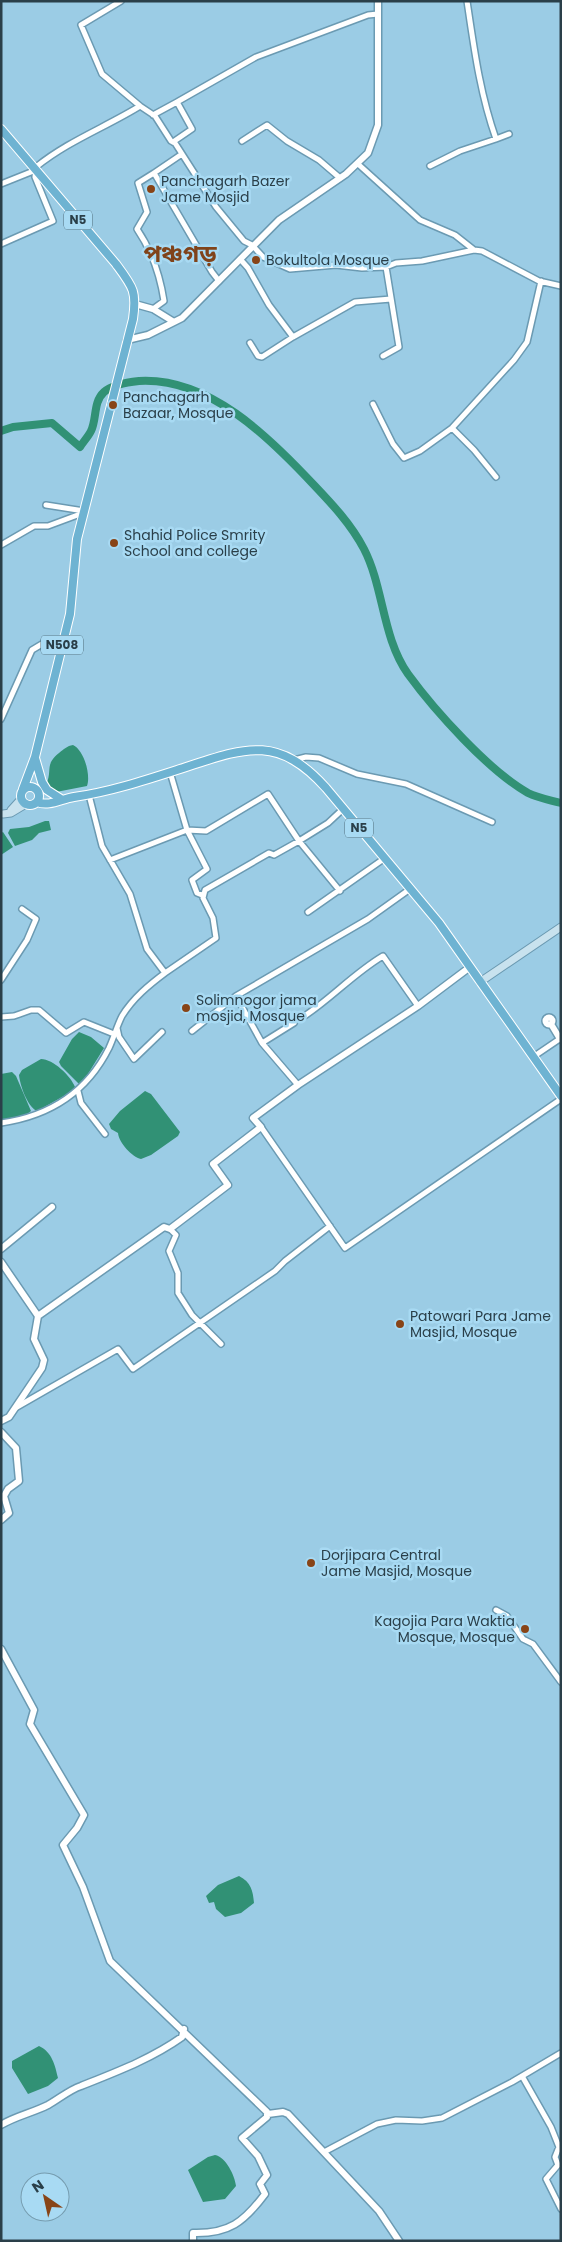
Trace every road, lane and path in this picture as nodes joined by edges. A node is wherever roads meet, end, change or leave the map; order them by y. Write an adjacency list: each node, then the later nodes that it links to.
1 (121, 1): 6 (street)
2 (378, 1): 4 (street)
3 (467, 1): 10 (street)
4 (378, 14): 5 (street); 14 (street)
5 (177, 102): 7 (street); 12 (street)
6 (140, 106): 7 (street); 16 (street)
7 (153, 115): 12 (street)
8 (1, 129): 16 (highway, N5)
9 (509, 134): 10 (street)
10 (496, 139): 15 (street)
11 (242, 141): 18 (street)
12 (173, 142): 13 (street)
13 (182, 154): 17 (street); 21 (street)
14 (358, 164): 18 (street); 22 (street)
15 (430, 166)
16 (36, 170): 19 (street); 20 (street); 29 (highway, N5)
17 (154, 173): 25 (street); 30 (street)
18 (340, 178): 21 (street)
19 (1, 184)
20 (1, 244)
21 (252, 245): 23 (street); 24 (street)
22 (474, 250): 24 (street); 26 (street)
23 (240, 259): 25 (street); 33 (street)
24 (386, 267): 28 (street)
25 (219, 281): 32 (street)
26 (541, 281): 27 (street); 38 (street)
27 (561, 286)
28 (391, 299): 33 (street); 36 (street)
29 (135, 304): 30 (street); 31 (highway, N5)
30 (153, 309): 32 (street)
31 (132, 319): 34 (highway, N508)
32 (174, 322): 34 (street)
33 (293, 336): 35 (street)
34 (127, 340): 41 (highway, N508)
35 (250, 343)
36 (383, 356)
37 (373, 404): 38 (street)
38 (452, 428): 39 (street)
39 (496, 477)
40 (46, 505): 41 (street)
41 (84, 512): 42 (street); 43 (highway, N508)
42 (1, 545)
43 (62, 648): 44 (street); 45 (highway, N508)
44 (1, 719)
45 (35, 757): 48 (highway, N508); 52 (highway)
46 (294, 760): 47 (highway, N5); 55 (highway, N5); 57 (street)
47 (170, 772): 51 (highway, N5); 58 (street)
48 (29, 777): 49 (highway); 50 (highway)
49 (34, 788): 50 (highway); 54 (highway)
50 (23, 790): 53 (highway)
51 (88, 794): 52 (highway, N5); 61 (street)
52 (58, 796): 54 (highway)
53 (23, 802): 54 (highway); 56 (main road)
54 (40, 803)
55 (343, 809): 59 (street); 60 (highway, N5)
56 (2, 814)
57 (492, 822)
58 (187, 830): 59 (street); 61 (street); 64 (street)
59 (299, 841): 63 (street); 64 (street)
60 (385, 858): 62 (highway, N5); 63 (street)
61 (110, 860): 69 (street)
62 (410, 889): 68 (highway, N5); 72 (street)
63 (340, 891): 66 (street)
64 (202, 895): 69 (street)
65 (22, 909): 70 (street)
66 (308, 912)
67 (561, 927): 71 (main road)
68 (470, 967): 71 (highway, N5); 73 (street)
69 (166, 973): 78 (street)
70 (1, 980)
71 (480, 982): 84 (highway, N5)
72 (236, 996): 79 (street); 83 (street)
73 (418, 1006): 75 (street); 85 (street)
74 (1, 1017): 81 (street)
75 (303, 1017)
76 (294, 1022): 83 (street)
77 (551, 1024): 82 (street)
78 (117, 1028): 80 (street); 81 (street)
79 (192, 1030)
80 (162, 1032)
81 (114, 1034): 86 (street)
82 (560, 1038): 84 (street)
83 (262, 1043): 85 (street)
84 (533, 1057): 87 (highway, N5)
85 (298, 1085): 89 (street)
86 (78, 1091): 88 (street); 90 (street)
87 (561, 1098): 92 (street)
88 (1, 1123)
89 (261, 1127): 92 (street); 93 (street)
90 (105, 1134)
91 (52, 1207): 94 (street)
92 (330, 1226): 97 (street)
93 (170, 1229): 96 (street); 97 (street)
94 (1, 1250)
95 (1, 1262): 96 (street)
96 (38, 1316): 99 (street)
97 (199, 1322): 98 (street); 99 (street)
98 (221, 1344)
99 (16, 1407): 100 (street)
100 (1, 1421)
101 (1, 1432): 102 (street)
102 (1, 1520)
103 (496, 1610): 105 (street)
104 (1, 1649): 106 (street)
105 (561, 1682)
106 (184, 2029): 109 (street); 110 (street)
107 (561, 2053): 108 (street)
108 (522, 2076): 111 (street); 112 (street)
109 (268, 2114): 111 (street); 113 (street)
110 (1, 2125)
111 (324, 2152): 114 (street)
112 (561, 2209)
113 (193, 2241)
114 (399, 2241)

